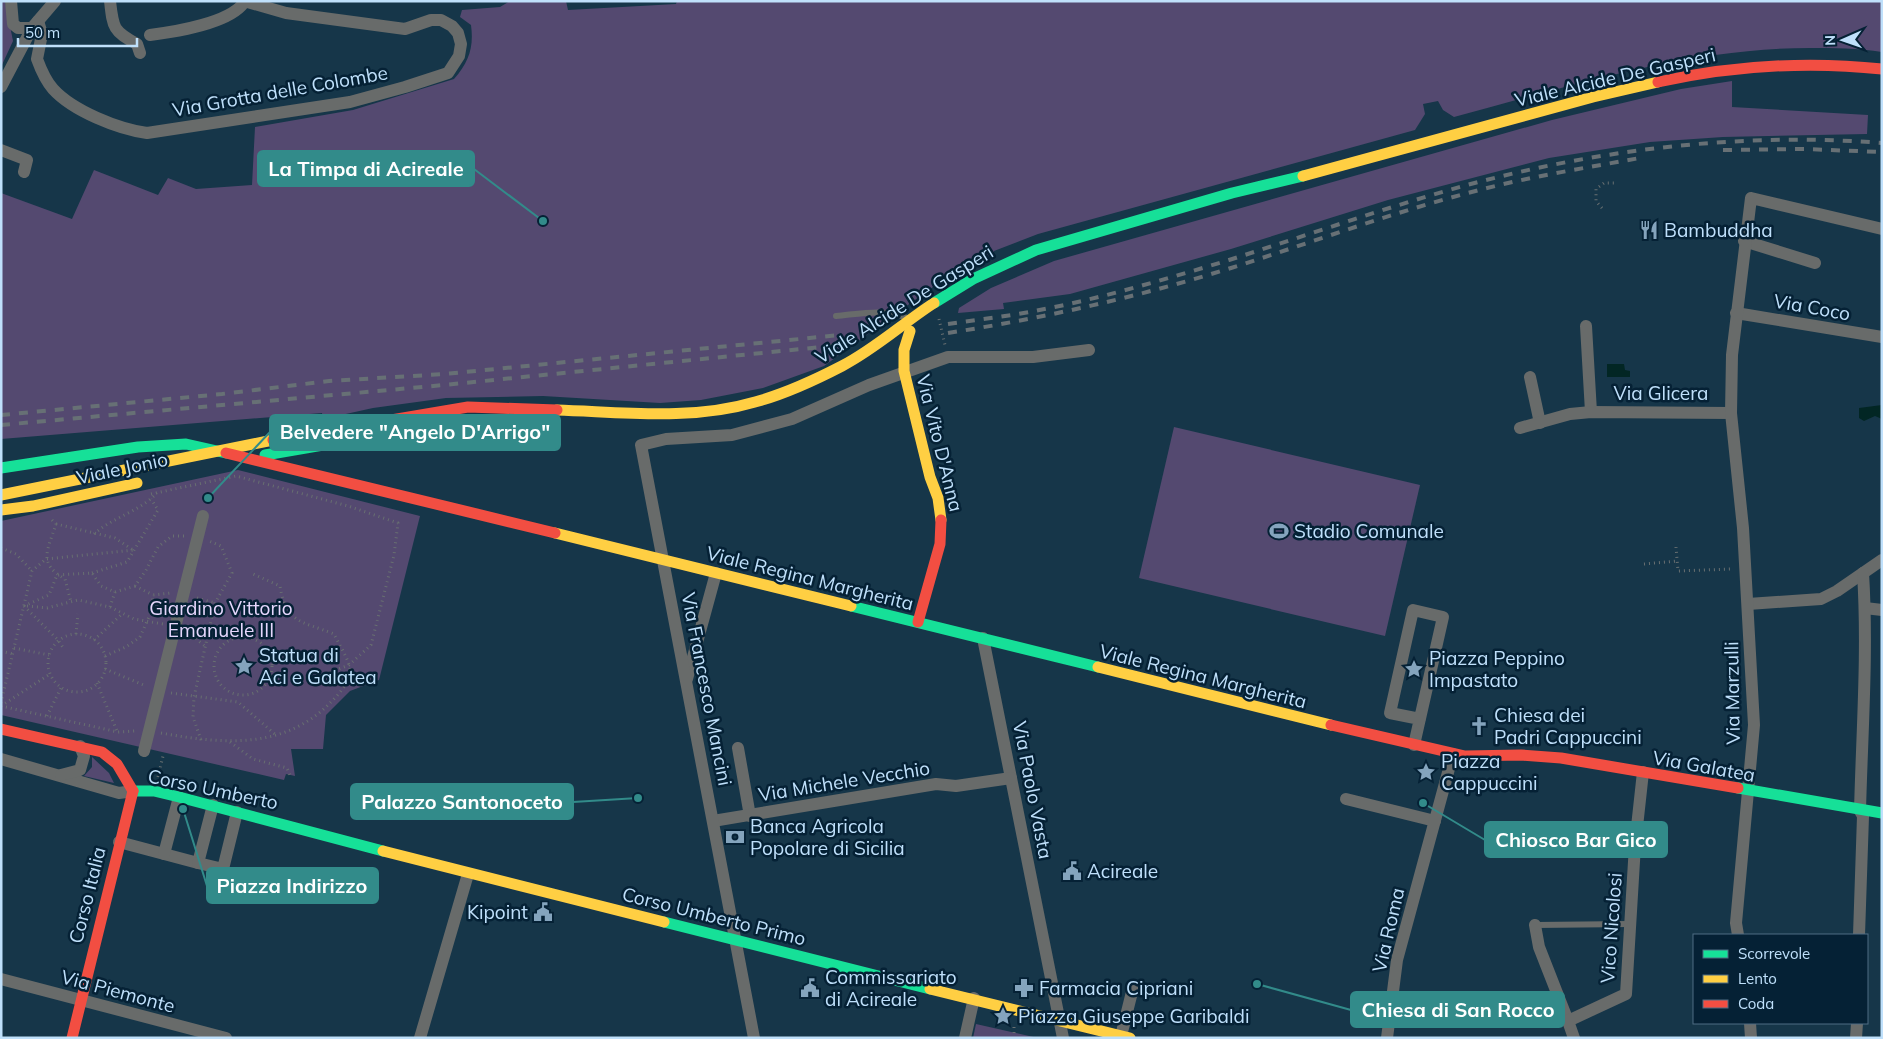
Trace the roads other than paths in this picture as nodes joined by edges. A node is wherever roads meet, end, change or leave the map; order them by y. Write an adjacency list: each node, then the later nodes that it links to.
1 (11, 1): 7 (street)
2 (55, 1): 7 (street)
3 (110, 1): 9 (street)
4 (245, 1): 5 (street, Via Grotta delle Colombe); 8 (street)
5 (262, 4): 6 (street, Via Grotta delle Colombe)
6 (286, 7): 7 (street, Via Grotta delle Colombe)
7 (35, 25): 11 (street)
8 (150, 35)
9 (140, 53)
10 (1882, 69): 16 (street, Viale Alcide De Gasperi)
11 (1, 87)
12 (1, 150): 13 (street)
13 (24, 172)
14 (1882, 229): 15 (street, Via Marzulli)
15 (1744, 242): 17 (street); 18 (street, Via Marzulli)
16 (1072, 244): 20 (street, Viale Alcide De Gasperi); 20 (street, Viale Alcide De Gasperi)
17 (1815, 263)
18 (1736, 313): 22 (street, Via Coco); 28 (street, Via Marzulli)
19 (836, 316): 20 (lane)
20 (910, 325): 24 (street, Via Vito D'Anna); 26 (street, Viale Alcide De Gasperi); 33 (street, Viale Alcide De Gasperi)
21 (1586, 326): 27 (street, Via Glicera)
22 (1882, 337)
23 (1089, 350): 24 (street)
24 (904, 371): 44 (street, Via Francesco Mancini); 51 (street, Via Vito D'Anna)
25 (1530, 376): 29 (street)
26 (468, 406): 31 (street, Viale Alcide De Gasperi); 33 (street)
27 (1591, 412): 28 (street, Via Glicera); 29 (street, Via Glicera)
28 (1731, 412): 48 (street, Via Marzulli)
29 (1540, 423): 30 (street, Via Glicera)
30 (1520, 428)
31 (318, 431): 32 (street); 34 (street, Viale Alcide De Gasperi)
32 (180, 444): 34 (street, Viale Regina Margherita); 36 (street); 38 (street)
33 (294, 451): 35 (street, Viale Alcide De Gasperi); 39 (street)
34 (222, 452): 35 (street, Viale Regina Margherita); 36 (street, Viale Jonio)
35 (249, 458): 37 (street); 39 (street, Viale Regina Margherita)
36 (180, 461): 41 (street, Viale Jonio); 42 (street)
37 (221, 464)
38 (1, 468)
39 (298, 469): 44 (street, Viale Regina Margherita)
40 (145, 481): 42 (street, Viale Jonio)
41 (1, 495)
42 (2, 509)
43 (203, 516): 59 (street)
44 (663, 559): 46 (street, Viale Regina Margherita); 53 (street, Via Francesco Mancini)
45 (1882, 560): 47 (street)
46 (716, 573): 51 (street, Viale Regina Margherita); 53 (street)
47 (1863, 573): 48 (street); 49 (street)
48 (1748, 604): 65 (street, Via Marzulli)
49 (1865, 608): 50 (street); 70 (street)
50 (1882, 610)
51 (918, 622): 52 (street, Viale Regina Margherita)
52 (983, 638): 57 (street, Viale Regina Margherita); 64 (street, Via Paolo Vasta)
53 (687, 682): 74 (street, Via Francesco Mancini)
54 (1420, 719): 54 (street); 57 (street)
55 (1, 729): 56 (street)
56 (80, 746): 63 (street); 66 (street)
57 (1414, 746): 60 (street, Viale Regina Margherita)
58 (738, 748): 73 (street)
59 (144, 751)
60 (1453, 754): 62 (street, Via Galatea); 76 (street, Via Roma)
61 (1, 759): 63 (street, Corso Umberto)
62 (1644, 772): 65 (street, Via Galatea); 81 (street, Vico Nicolosi)
63 (58, 776): 66 (street, Corso Umberto)
64 (1012, 778): 73 (street, Via Michele Vecchio); 90 (street, Via Paolo Vasta)
65 (1750, 790): 70 (street, Via Galatea); 83 (street, Via Marzulli)
66 (133, 791): 67 (street, Corso Umberto); 77 (street, Corso Italia)
67 (179, 796): 69 (street, Corso Umberto); 78 (street)
68 (1346, 799): 76 (street)
69 (213, 805): 71 (street, Corso Umberto); 79 (street)
70 (1860, 811): 72 (street, Via Galatea); 84 (street)
71 (237, 812): 75 (street, Corso Umberto); 79 (street)
72 (1882, 813)
73 (750, 816): 74 (street, Via Michele Vecchio)
74 (713, 821): 85 (street, Via Francesco Mancini)
75 (290, 825): 80 (street, Corso Umberto Primo)
76 (1434, 826): 101 (street, Via Roma)
77 (119, 842): 78 (street); 89 (street, Corso Italia)
78 (164, 854): 79 (street)
79 (198, 863)
80 (468, 874): 85 (street, Corso Umberto Primo); 97 (street)
81 (1630, 924): 82 (lane); 91 (street, Vico Nicolosi)
82 (1535, 925): 91 (street)
83 (1738, 934)
84 (1859, 934)
85 (736, 940): 88 (street, Corso Umberto Primo); 98 (street, Via Francesco Mancini)
86 (1, 979): 89 (street, Via Piemonte)
87 (1133, 988): 94 (street)
88 (974, 998): 90 (street, Corso Umberto Primo); 99 (street)
89 (80, 1001): 95 (street, Corso Italia); 96 (street, Via Piemonte)
90 (1060, 1020): 94 (street, Corso Umberto Primo); 100 (street, Via Paolo Vasta)
91 (1568, 1021): 102 (street)
92 (1750, 1024): 103 (street)
93 (1857, 1024): 104 (street)
94 (1126, 1037)
95 (72, 1038)
96 (226, 1038)
97 (420, 1038)
98 (754, 1038)
99 (965, 1038)
100 (1063, 1038)
101 (1387, 1038)
102 (1574, 1038)
103 (1751, 1038)
104 (1856, 1038)

